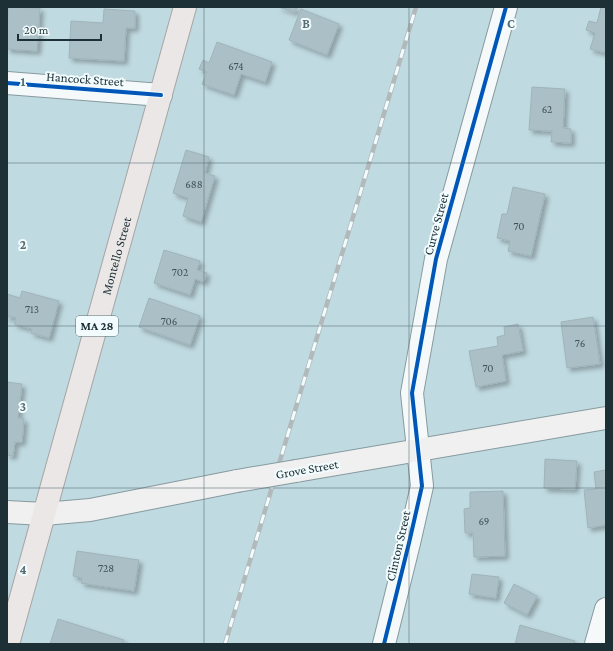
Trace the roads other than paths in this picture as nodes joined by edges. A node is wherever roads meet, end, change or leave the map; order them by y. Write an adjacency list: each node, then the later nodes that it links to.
1 (185, 7): 4 (main road, Montello Street / MA 28)
2 (506, 7): 6 (street, Curve Street)
3 (7, 83): 4 (street, Hancock Street)
4 (161, 95): 8 (main road, Montello Street / MA 28)
5 (606, 418): 6 (main road, Grove Street)
6 (418, 451): 8 (main road, Grove Street, bridge); 11 (street, Clinton Street)
7 (7, 512): 8 (main road, Grove Street)
8 (44, 514): 10 (main road, Montello Street / MA 28)
9 (606, 609): 12 (street)
10 (8, 644)
11 (384, 644)
12 (596, 644)

